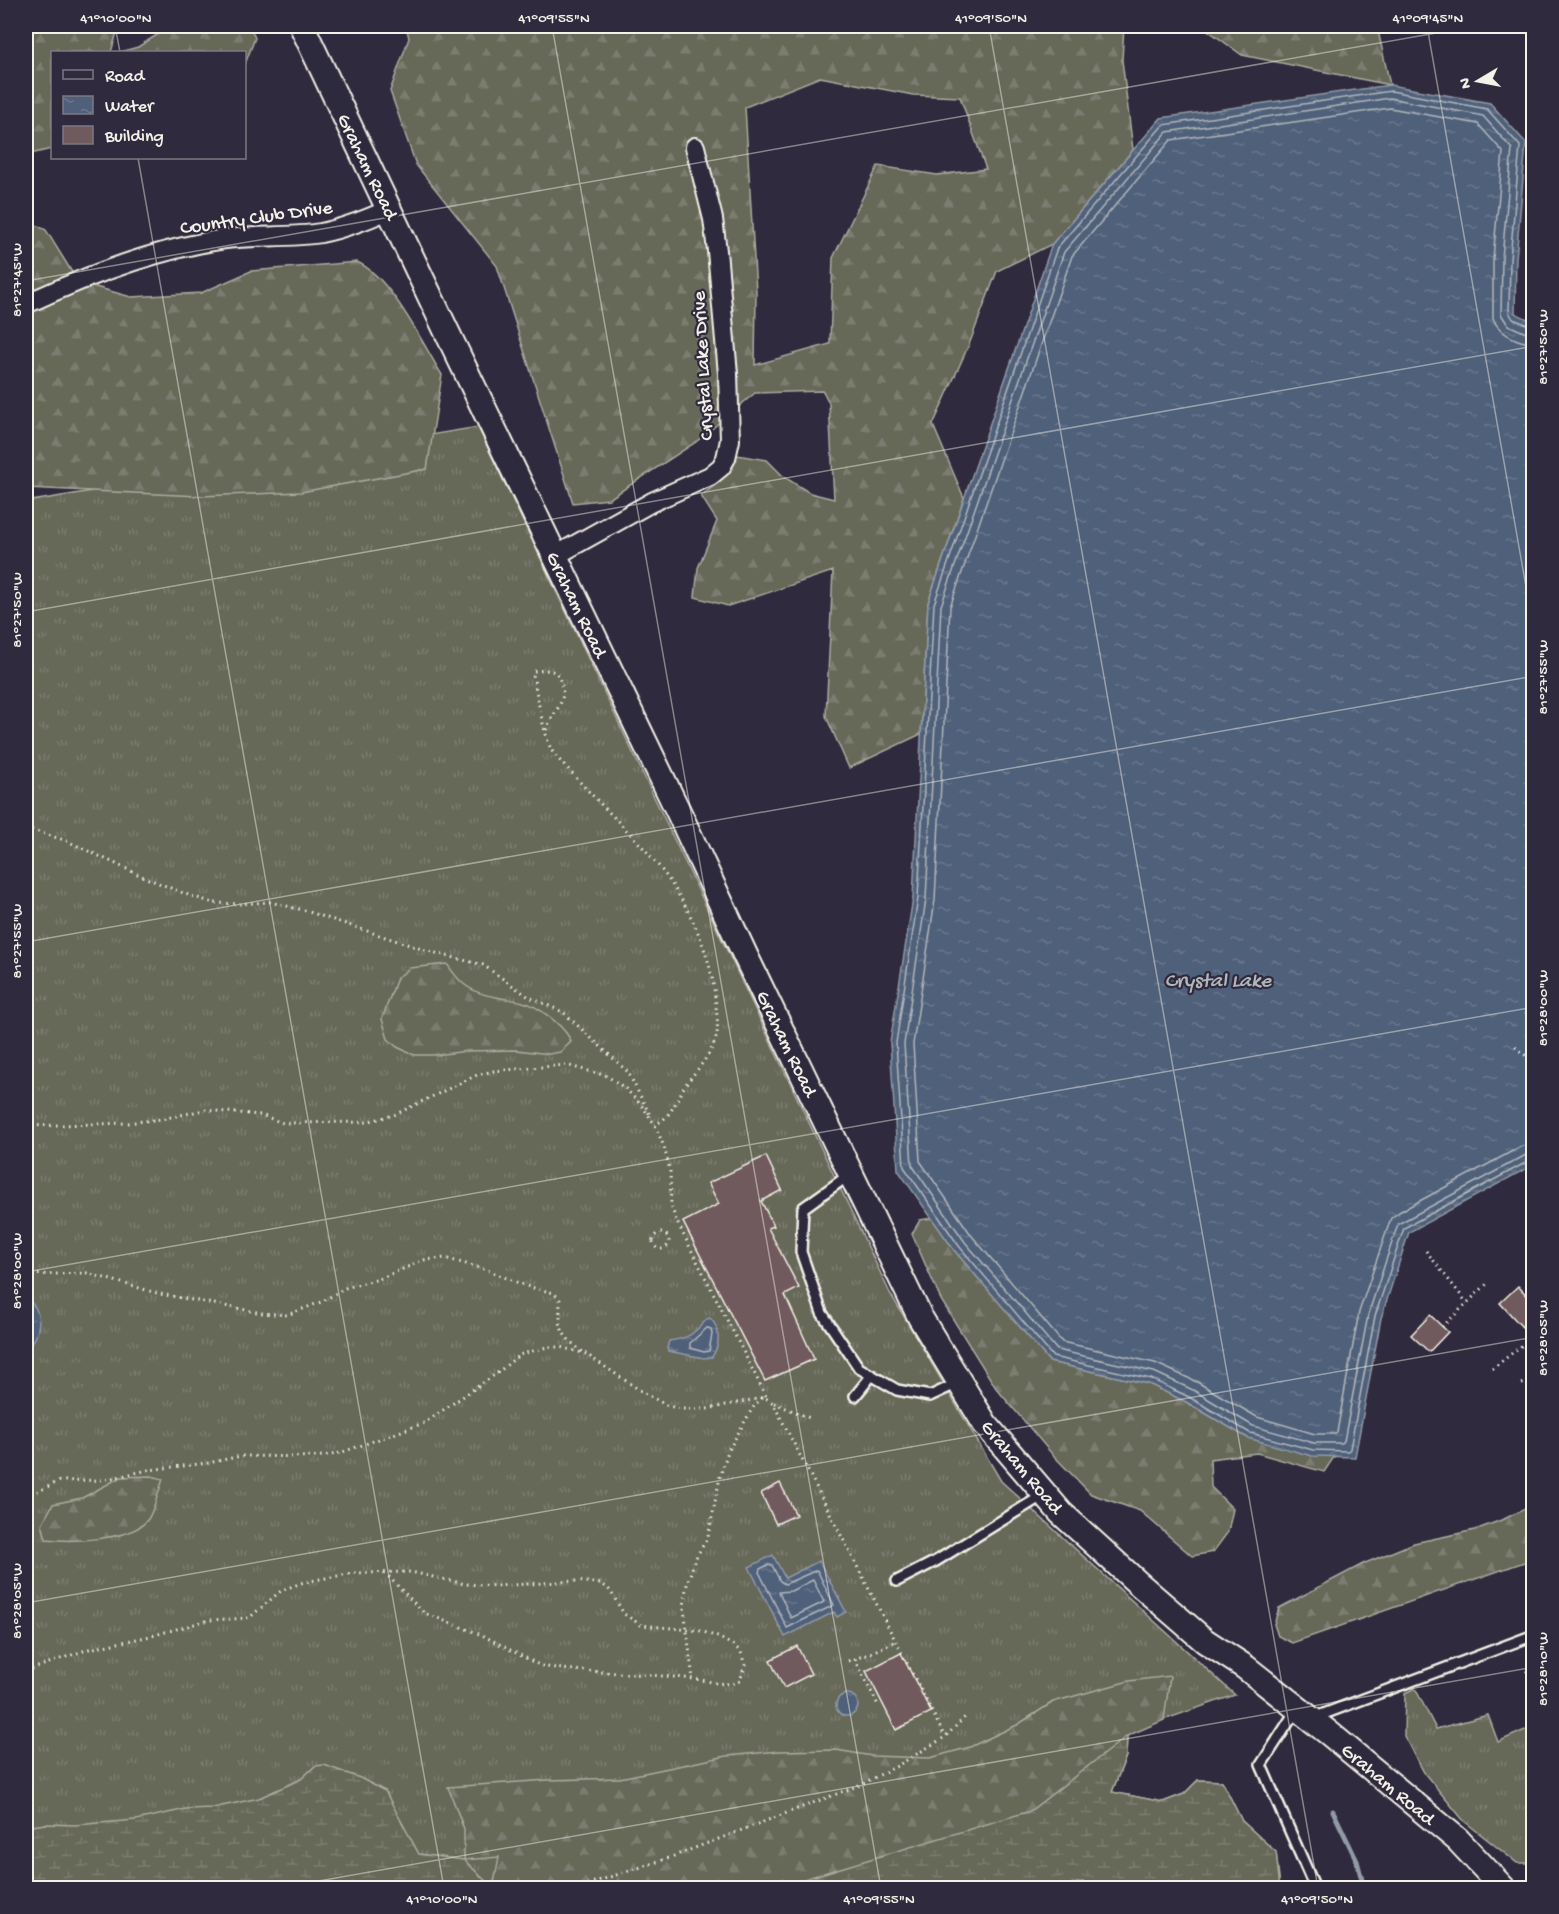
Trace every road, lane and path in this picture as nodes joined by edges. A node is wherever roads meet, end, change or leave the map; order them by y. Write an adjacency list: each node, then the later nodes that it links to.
1 (302, 26): 3 (main road, Graham Road)
2 (695, 147): 5 (street, Crystal Lake Drive)
3 (390, 209): 4 (street, Country Club Drive); 5 (main road, Graham Road)
4 (26, 304)
5 (555, 556): 12 (main road, Graham Road)
6 (546, 730): 6 (path); 10 (path)
7 (26, 828): 10 (path)
8 (1515, 1047): 9 (path)
9 (1533, 1062)
10 (654, 1125): 11 (path); 27 (path)
11 (26, 1126)
12 (851, 1174): 22 (lane); 24 (main road, Graham Road)
13 (669, 1245): 13 (path)
14 (1425, 1251): 17 (path)
15 (26, 1275): 20 (path)
16 (1488, 1283): 17 (path)
17 (1467, 1303): 18 (path)
18 (1442, 1327)
19 (1533, 1336): 21 (path)
20 (586, 1354): 27 (path); 31 (path)
21 (1492, 1369)
22 (872, 1375): 24 (lane); 26 (lane)
23 (1533, 1380): 25 (path)
24 (960, 1382): 30 (main road, Graham Road)
25 (1522, 1384)
26 (855, 1396)
27 (760, 1398): 28 (path); 34 (path)
28 (773, 1403): 29 (path); 36 (path)
29 (812, 1419)
30 (1045, 1494): 33 (lane); 42 (main road, Graham Road)
31 (26, 1497)
32 (381, 1572): 34 (path); 39 (path); 40 (path)
33 (897, 1581)
34 (687, 1629): 40 (path); 40 (path)
35 (1533, 1635): 42 (lane)
36 (896, 1641): 37 (path); 44 (path)
37 (855, 1659): 38 (path); 41 (path)
38 (848, 1661)
39 (26, 1671)
40 (693, 1679)
41 (878, 1705)
42 (1304, 1714): 46 (lane); 47 (main road, Graham Road)
43 (967, 1715): 44 (path)
44 (945, 1737): 45 (path)
45 (576, 1888)
46 (1315, 1888)
47 (1503, 1888)

